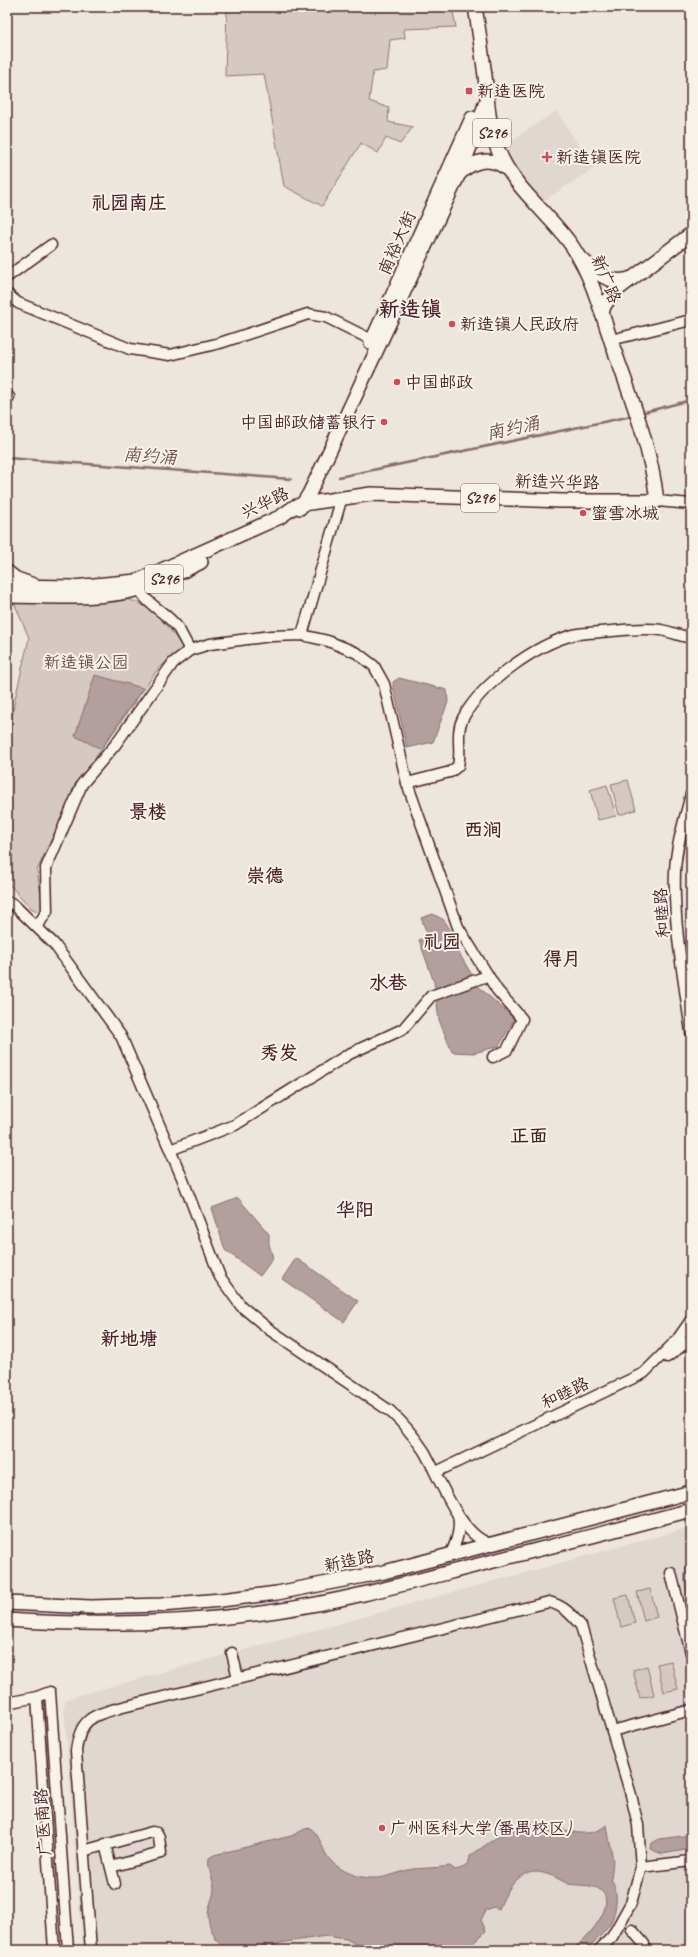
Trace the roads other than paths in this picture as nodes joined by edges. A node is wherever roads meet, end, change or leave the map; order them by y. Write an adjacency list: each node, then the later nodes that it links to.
1 (475, 7): 2 (main road, S296)
2 (485, 77): 3 (main road, S296); 14 (main road, 南裕大街)
3 (486, 90): 4 (main road, 新广路 / S296); 5 (main road, 南裕大街)
4 (510, 172): 5 (main road); 8 (main road, 新广路 / S296)
5 (458, 176): 19 (main road, 南裕大街)
6 (691, 234): 9 (main road)
7 (51, 245): 10 (street)
8 (576, 253): 9 (main road); 12 (main road, 新广路 / S296)
9 (637, 275): 12 (main road)
10 (7, 277)
11 (7, 294): 14 (street)
12 (602, 314): 15 (main road, 新广路 / S296)
13 (691, 320): 15 (street)
14 (372, 340): 19 (main road, 南裕大街)
15 (611, 340): 17 (main road, 新广路 / S296)
16 (342, 497): 17 (main road, 新造兴华路 / S296); 19 (main road, 新造兴华路 / S296); 25 (street)
17 (657, 501): 18 (street, 新造兴华路)
18 (691, 504)
19 (298, 506): 21 (main road, 兴华路 / S296)
20 (7, 570): 23 (street)
21 (138, 585): 23 (main road, 兴华路 / S296); 24 (main road, 兴华路 / S296); 27 (street)
22 (7, 586): 23 (main road, 兴华路 / S296)
23 (43, 587)
24 (7, 596)
25 (302, 635): 27 (street); 28 (street)
26 (691, 638): 28 (street)
27 (190, 650): 31 (street)
28 (407, 783): 32 (street)
29 (691, 794): 33 (street, 和睦路)
30 (7, 902): 31 (street)
31 (37, 927): 35 (street)
32 (487, 976): 34 (street); 35 (street)
33 (691, 1032)
34 (493, 1057)
35 (170, 1150): 39 (street)
36 (691, 1320): 38 (street, 和睦路)
37 (691, 1339): 38 (street)
38 (644, 1373): 39 (street, 和睦路)
39 (436, 1472): 42 (street)
40 (691, 1492): 43 (main road, 新造路)
41 (691, 1510): 47 (main road, 新造路)
42 (458, 1515): 43 (street); 44 (street)
43 (493, 1544): 44 (main road, 新造路)
44 (450, 1555): 46 (main road, 新造路)
45 (671, 1573): 49 (street)
46 (7, 1603)
47 (7, 1620)
48 (232, 1653): 50 (street)
49 (691, 1653)
50 (238, 1678): 54 (street); 56 (street)
51 (37, 1697): 52 (street); 63 (street, 广医南路); 64 (street, 广医南路)
52 (7, 1703)
53 (691, 1710): 54 (street)
54 (612, 1731): 59 (street)
55 (105, 1844): 56 (street); 58 (street); 58 (street)
56 (83, 1851): 65 (street)
57 (691, 1861): 59 (street)
58 (112, 1867): 60 (street)
59 (641, 1867): 62 (street)
60 (115, 1884)
61 (632, 1930): 66 (street)
62 (603, 1949)
63 (54, 1950)
64 (68, 1950)
65 (91, 1950)
66 (644, 1950)

